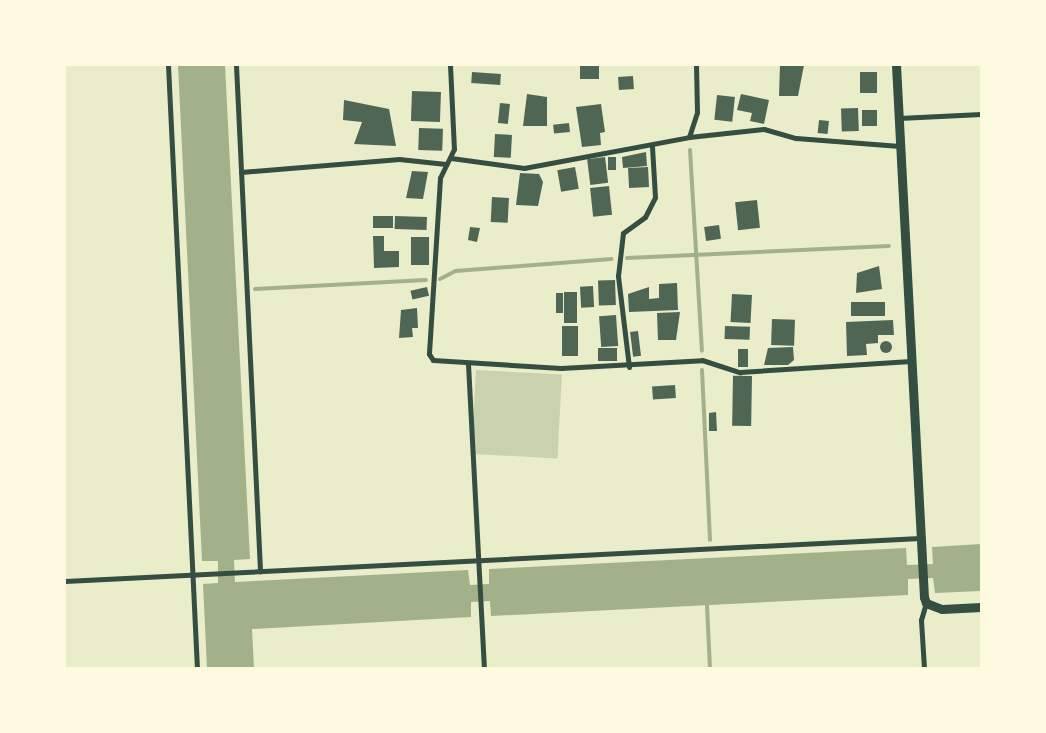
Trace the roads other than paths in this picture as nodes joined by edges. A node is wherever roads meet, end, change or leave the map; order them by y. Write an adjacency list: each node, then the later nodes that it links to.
1 (168, 65): 20 (street)
2 (236, 65): 13 (street)
3 (450, 65): 11 (street)
4 (696, 65): 8 (street)
5 (896, 65): 7 (street)
6 (981, 114): 7 (street)
7 (899, 118): 9 (street)
8 (689, 137): 9 (street); 10 (street)
9 (900, 146): 14 (street)
10 (652, 147): 11 (street); 16 (street)
11 (451, 158): 12 (street)
12 (446, 164): 13 (street); 15 (street)
13 (241, 172): 19 (street)
14 (911, 360): 16 (street); 17 (street)
15 (468, 364): 16 (street); 18 (street)
16 (629, 367)
17 (920, 538): 18 (street); 22 (street)
18 (478, 560): 19 (street); 25 (street)
19 (260, 571): 20 (street)
20 (192, 575): 21 (street); 24 (street)
21 (65, 580)
22 (926, 603): 23 (street); 26 (street)
23 (981, 607)
24 (197, 668)
25 (484, 668)
26 (924, 668)

